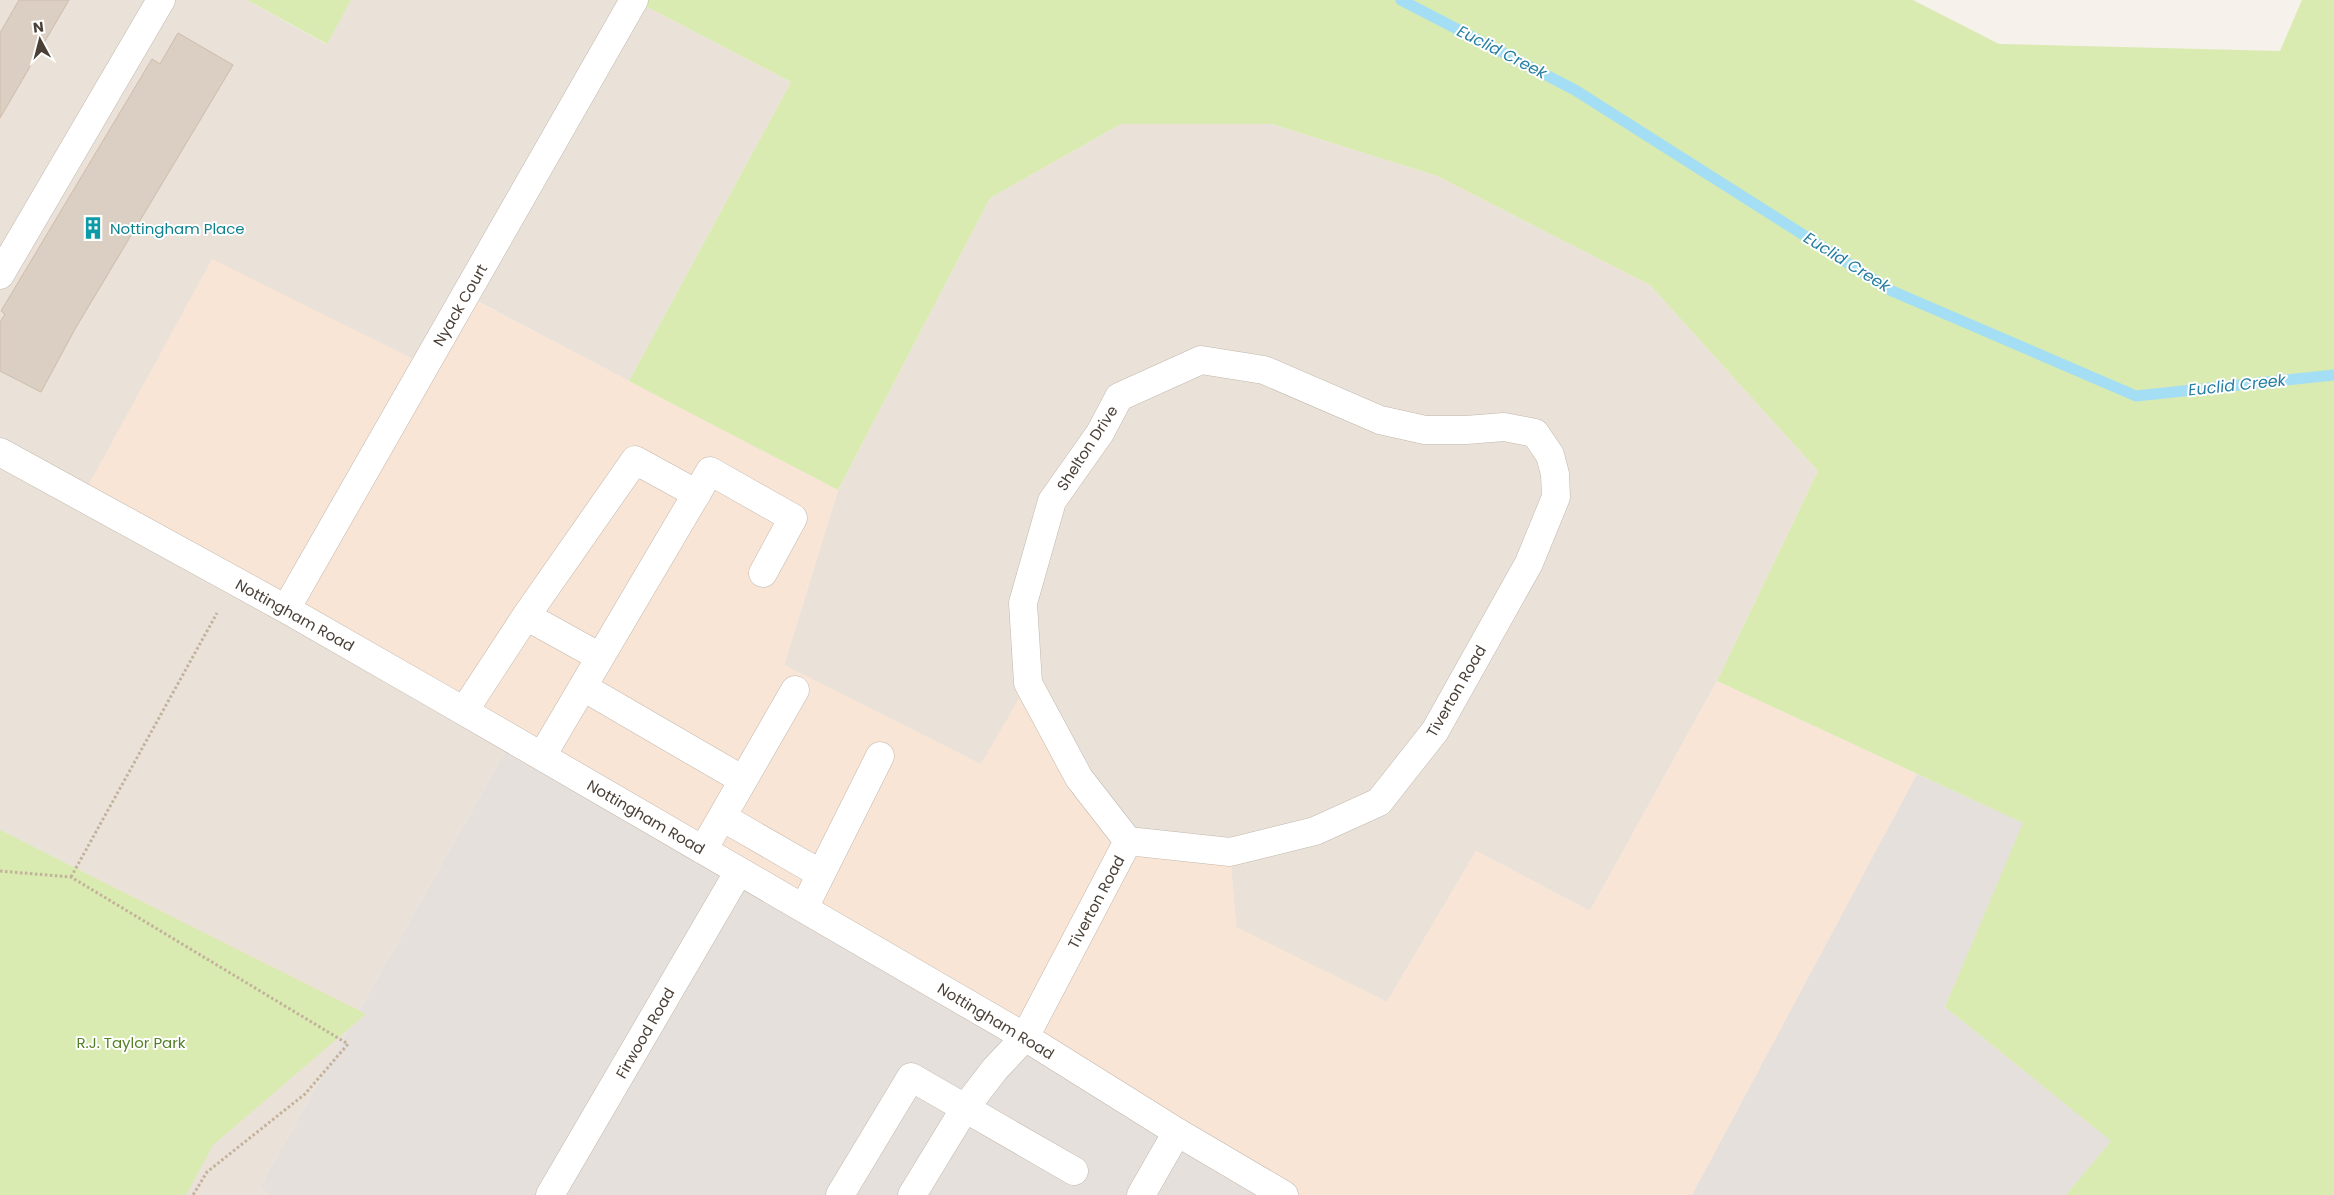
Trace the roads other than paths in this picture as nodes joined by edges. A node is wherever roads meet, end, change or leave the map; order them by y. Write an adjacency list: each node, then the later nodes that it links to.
1 (161, 0): 3 (street)
2 (634, 0): 8 (street, Nyack Court)
3 (0, 275)
4 (1536, 433): 18 (street, Tiverton Road); 18 (street, Shelton Drive)
5 (0, 452): 8 (street, Nottingham Road)
6 (697, 494): 7 (street); 9 (street); 10 (street)
7 (763, 573)
8 (286, 609): 13 (street, Nottingham Road)
9 (526, 616): 10 (street); 13 (street)
10 (600, 657): 11 (street)
11 (583, 687): 14 (street); 16 (street)
12 (795, 690): 16 (street)
13 (464, 711): 14 (street, Nottingham Road)
14 (542, 756): 19 (street, Nottingham Road)
15 (880, 756): 21 (street)
16 (743, 780): 17 (street)
17 (722, 816): 19 (street); 21 (street)
18 (1128, 841): 23 (street, Tiverton Road)
19 (703, 850): 20 (street, Nottingham Road)
20 (739, 870): 22 (street, Nottingham Road); 27 (street, Firwood Road)
21 (821, 874): 22 (street)
22 (804, 908): 23 (street, Nottingham Road)
23 (1025, 1037): 24 (street, Tiverton Road); 25 (street, Nottingham Road)
24 (965, 1108): 26 (street); 28 (street); 29 (street, Tiverton Road)
25 (1177, 1132): 30 (street); 31 (street, Nottingham Road)
26 (1074, 1171)
27 (550, 1195)
28 (840, 1195)
29 (912, 1195)
30 (1142, 1195)
31 (1284, 1195)

